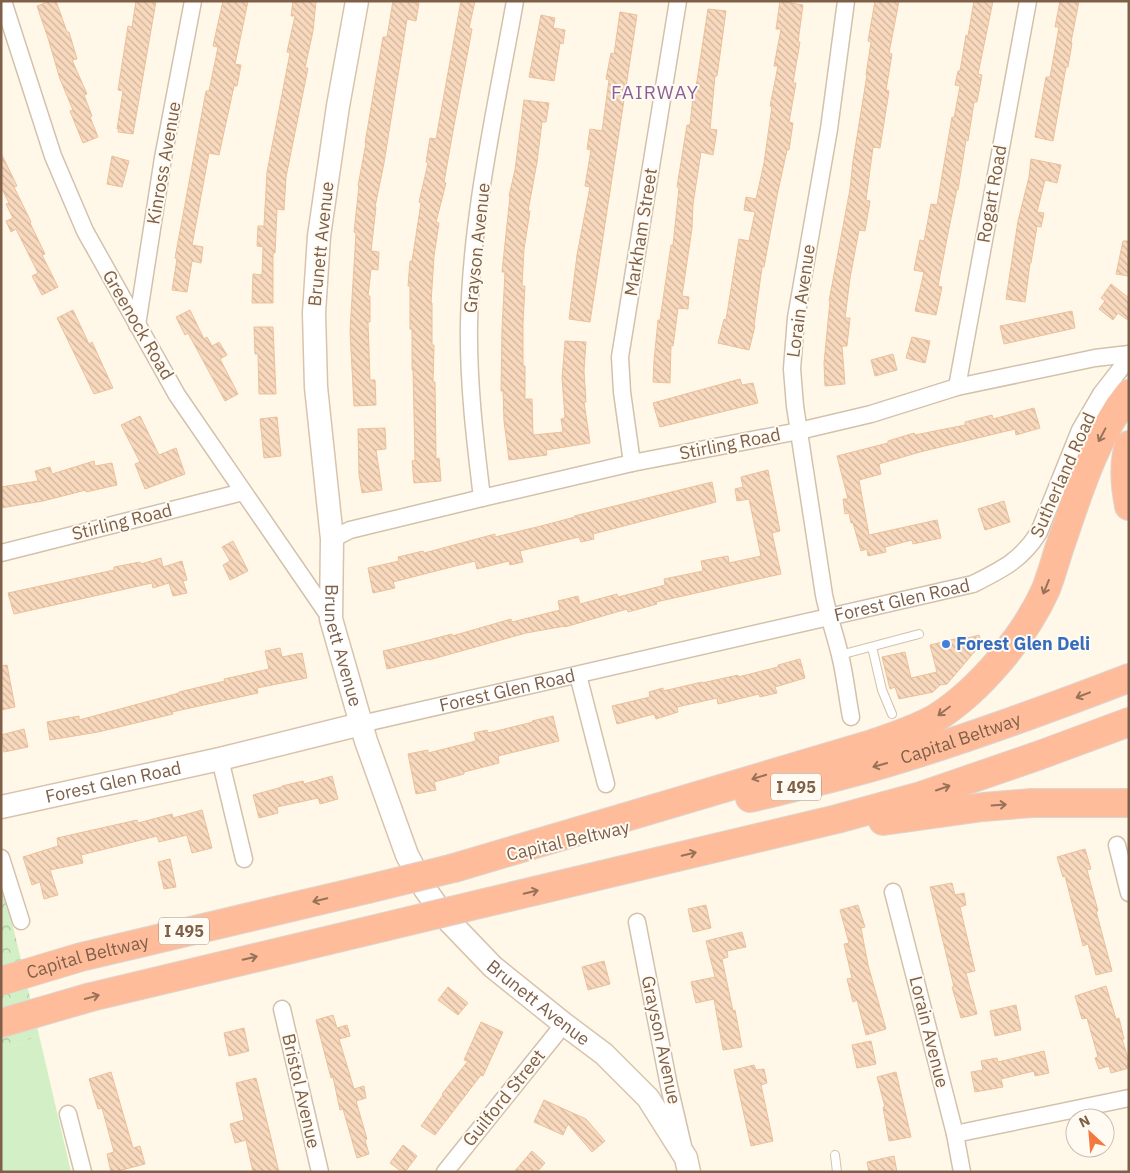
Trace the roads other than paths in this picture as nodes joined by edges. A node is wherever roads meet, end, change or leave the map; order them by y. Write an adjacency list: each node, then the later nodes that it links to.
1 (3, 1): 8 (street, Greenock Road)
2 (193, 1): 8 (street, Kinross Avenue)
3 (357, 1): 19 (street, Brunett Avenue)
4 (514, 1): 17 (street, Grayson Avenue)
5 (678, 1): 15 (street, Markham Street)
6 (846, 1): 13 (street, Lorain Avenue)
7 (1028, 1): 11 (street, Rogart Road)
8 (137, 325): 16 (street, Greenock Road)
9 (1129, 354): 11 (street, Stirling Road)
10 (1129, 358): 21 (street, Sutherland Road)
11 (957, 387): 13 (street, Stirling Road)
12 (1129, 394): 41 (highway, one-way to 41)
13 (800, 431): 15 (street, Stirling Road); 22 (street, Lorain Avenue)
14 (1129, 445): 18 (highway)
15 (632, 463): 17 (street, Stirling Road)
16 (243, 492): 20 (street, Stirling Road); 23 (street, Greenock Road)
17 (482, 498): 19 (street, Stirling Road)
18 (1129, 506)
19 (332, 538): 23 (street, Brunett Avenue)
20 (1, 554)
21 (1011, 565): 22 (street, Forest Glen Road)
22 (828, 617): 26 (street, Lorain Avenue); 27 (street, Forest Glen Road)
23 (331, 619): 32 (street, Brunett Avenue)
24 (919, 634): 25 (lane)
25 (872, 647): 26 (lane); 29 (lane)
26 (840, 655): 30 (street, Lorain Avenue)
27 (578, 675): 32 (street, Forest Glen Road); 34 (street)
28 (1129, 678): 41 (highway, Capital Beltway / I 495, one-way to 41)
29 (892, 714)
30 (851, 717)
31 (1129, 722): 37 (highway, I 495, one-way to 31)
32 (361, 724): 33 (street, Forest Glen Road); 49 (street, Brunett Avenue)
33 (220, 758): 36 (street, Forest Glen Road); 40 (street)
34 (606, 784)
35 (1129, 803): 37 (highway, one-way to 35)
36 (1, 806)
37 (743, 842): 48 (highway, I 495, one-way to 37, bridge)
38 (1117, 845): 43 (street)
39 (1, 858): 44 (street)
40 (244, 859)
41 (454, 868): 46 (highway, Capital Beltway / I 495, one-way to 46, bridge)
42 (893, 892): 52 (street, Lorain Avenue)
43 (1129, 893)
44 (21, 921)
45 (636, 922): 54 (street, Grayson Avenue)
46 (1, 981)
47 (282, 1010): 56 (street, Bristol Avenue)
48 (1, 1023)
49 (564, 1024): 54 (street, Brunett Avenue); 57 (street, Guilford Street)
50 (1129, 1098): 52 (street)
51 (68, 1114): 55 (street)
52 (955, 1134): 59 (street, Lorain Avenue)
53 (835, 1155): 58 (lane)
54 (688, 1165)
55 (83, 1172)
56 (320, 1172)
57 (445, 1172)
58 (836, 1172)
59 (962, 1172)

